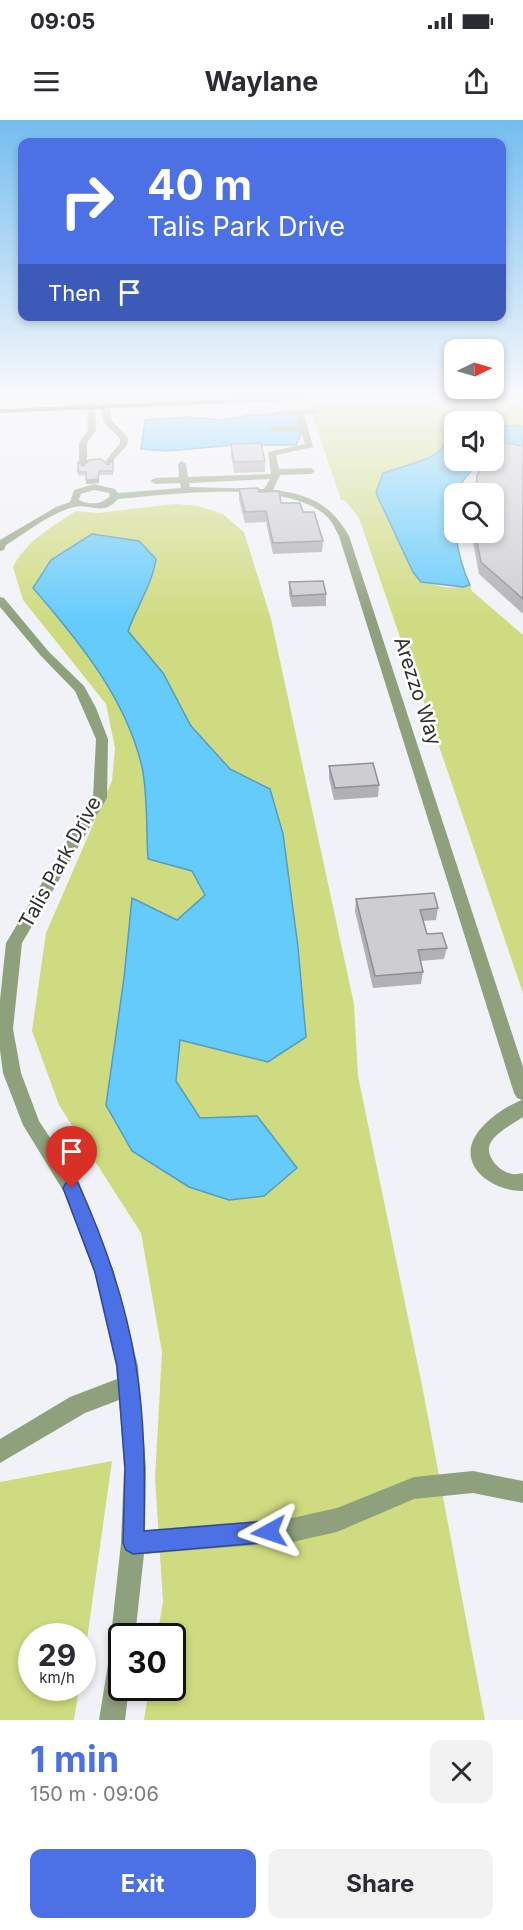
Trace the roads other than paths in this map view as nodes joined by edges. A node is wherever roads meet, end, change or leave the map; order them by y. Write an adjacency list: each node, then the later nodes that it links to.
1 (82, 473): 8 (street)
2 (108, 473): 9 (street)
3 (184, 473): 7 (street)
4 (291, 473): 5 (street)
5 (275, 474): 7 (street); 10 (street)
6 (155, 481): 7 (street)
7 (185, 486): 9 (street, Arezzo Way); 10 (street, Arezzo Way)
8 (81, 490): 9 (street); 11 (street)
9 (111, 492): 11 (street)
10 (267, 492): 14 (street, Arezzo Way)
11 (77, 503): 12 (street)
12 (0, 548)
13 (0, 600): 17 (street, Talis Park Drive)
14 (523, 1093)
15 (523, 1107): 16 (street)
16 (523, 1182)
17 (128, 1386): 18 (street); 20 (street, Talis Park Drive)
18 (0, 1452)
19 (523, 1492): 20 (street)
20 (133, 1543): 21 (street, Talis Park Drive)
21 (124, 1623)
22 (115, 1701): 23 (street)
23 (112, 1720)

